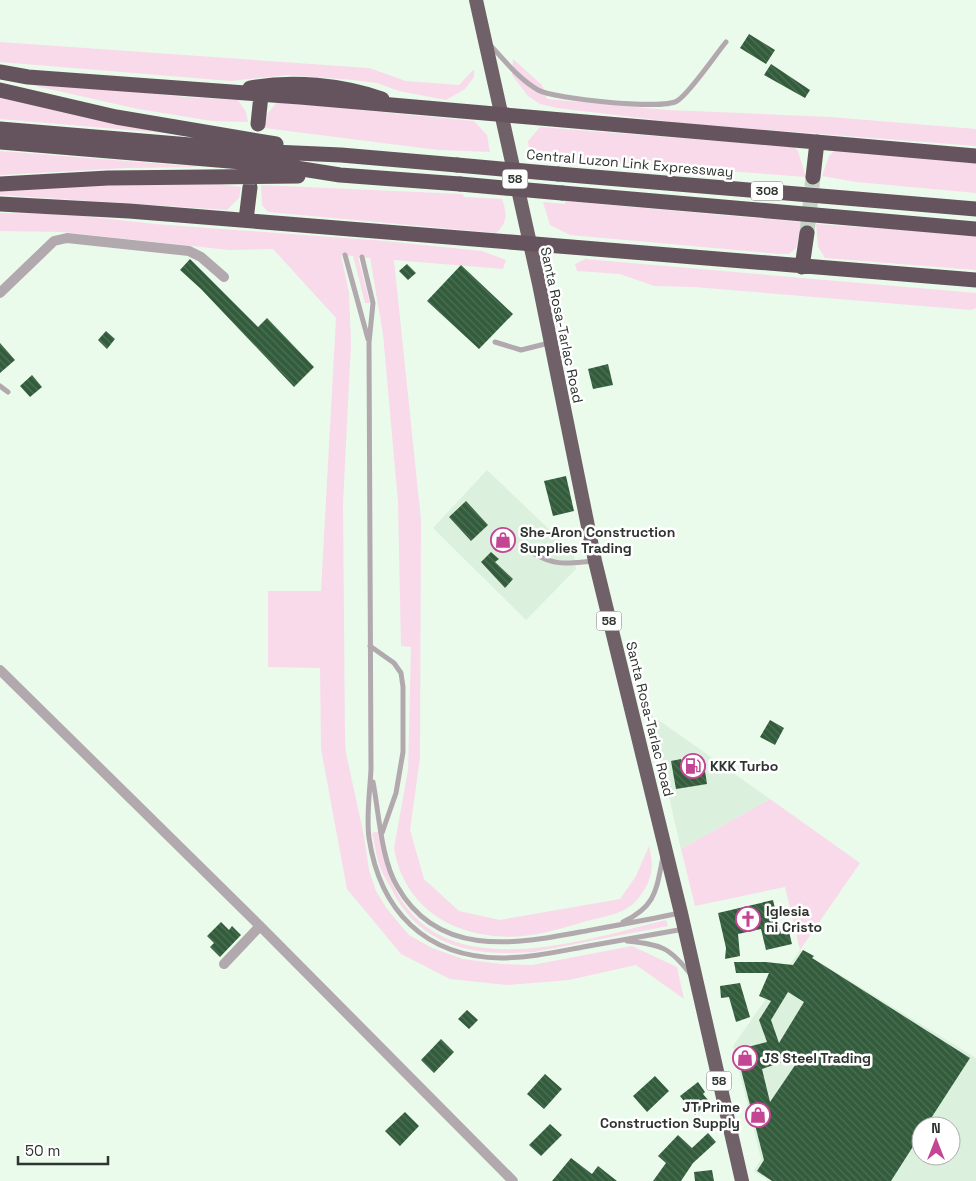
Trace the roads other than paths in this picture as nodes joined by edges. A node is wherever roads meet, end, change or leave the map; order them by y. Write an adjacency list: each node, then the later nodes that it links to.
1 (476, 0): 2 (highway, Santa Rosa-Tarlac Road / 58)
2 (485, 40): 3 (lane); 9 (highway, Santa Rosa-Tarlac Road / 58)
3 (726, 42)
4 (0, 72): 6 (highway)
5 (0, 90): 14 (highway)
6 (227, 93): 7 (highway); 8 (highway)
7 (261, 95): 8 (highway); 10 (highway)
8 (408, 107): 9 (highway)
9 (502, 116): 13 (highway); 25 (highway, Santa Rosa-Tarlac Road / 58)
10 (258, 124)
11 (0, 129): 14 (highway)
12 (0, 142): 16 (highway)
13 (817, 142): 15 (highway); 17 (highway)
14 (341, 155): 21 (highway, Central Luzon Link Expressway / 308, bridge)
15 (976, 156)
16 (340, 175): 18 (highway); 23 (highway, 308, bridge)
17 (813, 177)
18 (0, 184)
19 (250, 187): 22 (highway)
20 (0, 204): 22 (highway)
21 (976, 209)
22 (246, 220): 25 (highway)
23 (976, 229)
24 (806, 233): 28 (highway)
25 (529, 243): 28 (highway); 34 (highway, Santa Rosa-Tarlac Road / 58)
26 (344, 255): 33 (lane)
27 (362, 256): 33 (lane)
28 (802, 267): 30 (highway)
29 (224, 277): 31 (street)
30 (976, 280)
31 (0, 293)
32 (495, 342): 34 (lane)
33 (369, 343): 39 (lane)
34 (550, 343): 38 (highway, Santa Rosa-Tarlac Road / 58)
35 (0, 386): 36 (lane)
36 (8, 392)
37 (533, 553): 38 (lane)
38 (595, 561): 43 (highway, Santa Rosa-Tarlac Road / 58)
39 (370, 646): 41 (lane); 42 (lane)
40 (0, 670): 46 (street)
41 (371, 770): 42 (lane); 48 (lane)
42 (382, 833): 45 (lane)
43 (664, 847): 44 (highway, Santa Rosa-Tarlac Road / 58); 45 (lane)
44 (681, 913): 45 (lane); 47 (highway, Santa Rosa-Tarlac Road / 58)
45 (618, 925)
46 (260, 926): 49 (street); 51 (street)
47 (685, 929): 48 (lane); 50 (highway, Santa Rosa-Tarlac Road / 58)
48 (621, 940): 50 (lane)
49 (224, 964)
50 (695, 981): 52 (highway, Santa Rosa-Tarlac Road / 58)
51 (513, 1181)
52 (742, 1181)

